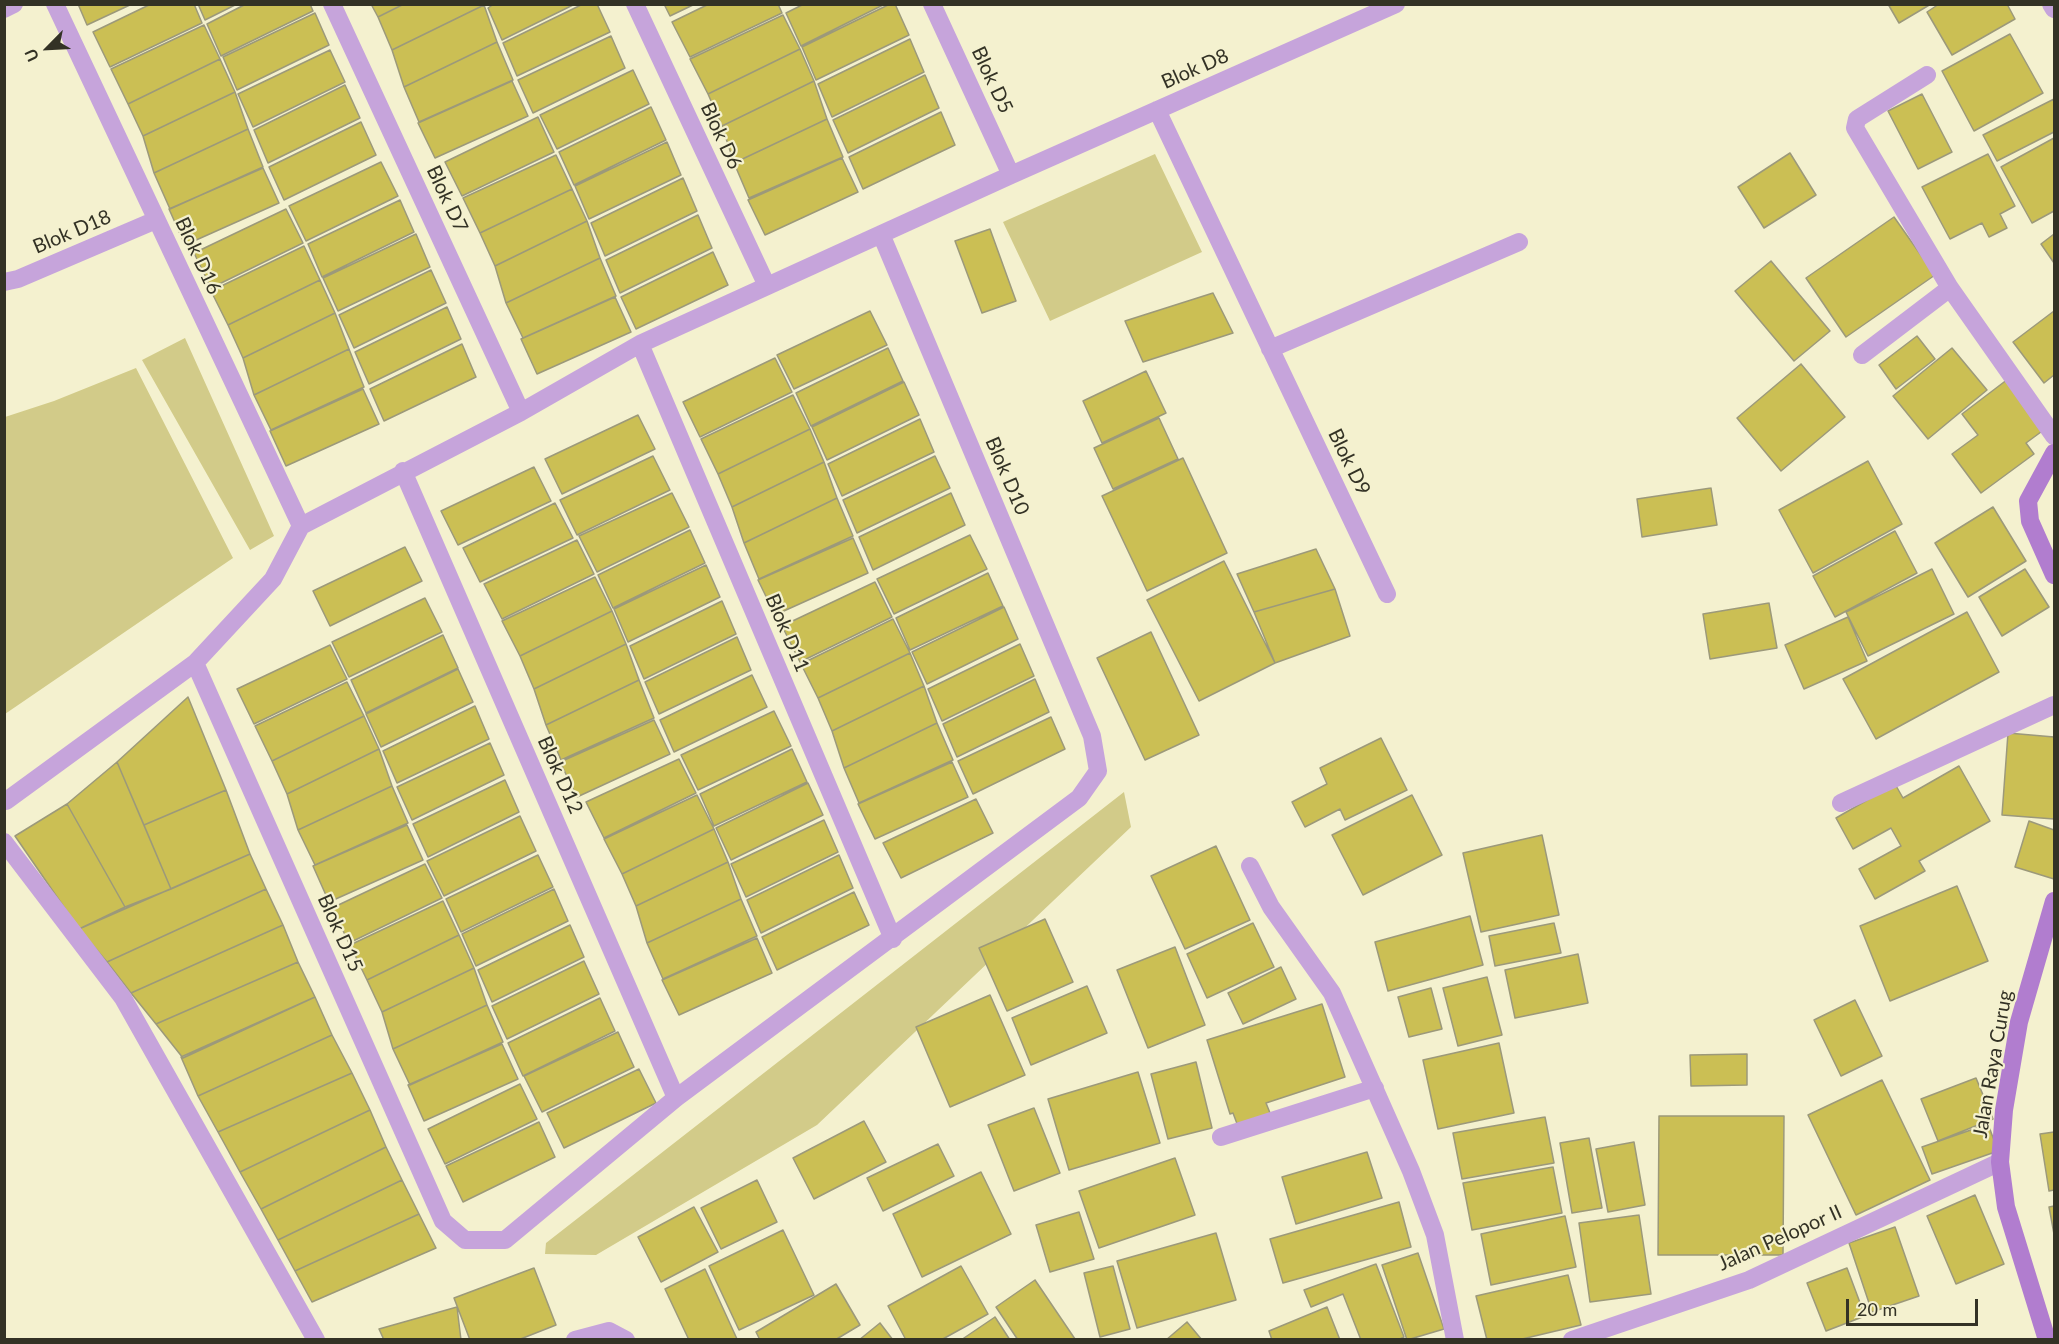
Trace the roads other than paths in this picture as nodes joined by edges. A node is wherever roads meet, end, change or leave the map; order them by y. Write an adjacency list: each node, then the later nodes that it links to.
1 (14, 4): 8 (street)
2 (55, 4): 13 (street, Blok D16)
3 (332, 4): 22 (street, Blok D7)
4 (635, 4): 17 (street, Blok D6)
5 (932, 4): 12 (street, Blok D5)
6 (1396, 4): 11 (street, Blok D8)
7 (2051, 4): 9 (street)
8 (4, 9)
9 (2055, 9)
10 (1927, 75): 18 (street)
11 (1157, 110): 12 (street, Blok D8); 20 (street, Blok D9)
12 (1011, 175): 14 (street, Blok D8)
13 (156, 220): 16 (street, Blok D18); 26 (street, Blok D16)
14 (880, 234): 17 (street, Blok D8); 36 (street, Blok D10)
15 (1519, 242): 20 (street)
16 (4, 282)
17 (767, 286): 19 (street, Blok D8)
18 (1950, 288): 21 (street); 23 (street)
19 (640, 344): 22 (street, Blok D8); 36 (street, Blok D11)
20 (1270, 349): 28 (street, Blok D9)
21 (1862, 355)
22 (521, 412): 25 (street, Blok D8)
23 (2055, 436)
24 (2055, 453): 27 (main road)
25 (403, 471): 26 (street, Blok D8); 38 (street, Blok D12)
26 (301, 526): 29 (street)
27 (2055, 575)
28 (1387, 594)
29 (195, 663): 31 (street); 41 (street, Blok D15)
30 (2055, 705): 32 (street)
31 (6, 801)
32 (1841, 803)
33 (4, 842): 42 (street)
34 (1250, 866): 37 (street)
35 (2055, 901): 40 (main road, Jalan Raya Curug)
36 (893, 939): 38 (street, Blok D10)
37 (1375, 1088): 39 (street); 45 (street)
38 (676, 1098): 41 (street, Blok D10)
39 (1221, 1137)
40 (2000, 1162): 46 (street, Jalan Pelopor II); 47 (main road, Jalan Raya Curug)
41 (443, 1221)
42 (316, 1340)
43 (575, 1340): 44 (street)
44 (626, 1340)
45 (1455, 1340)
46 (1572, 1340)
47 (2047, 1340)

